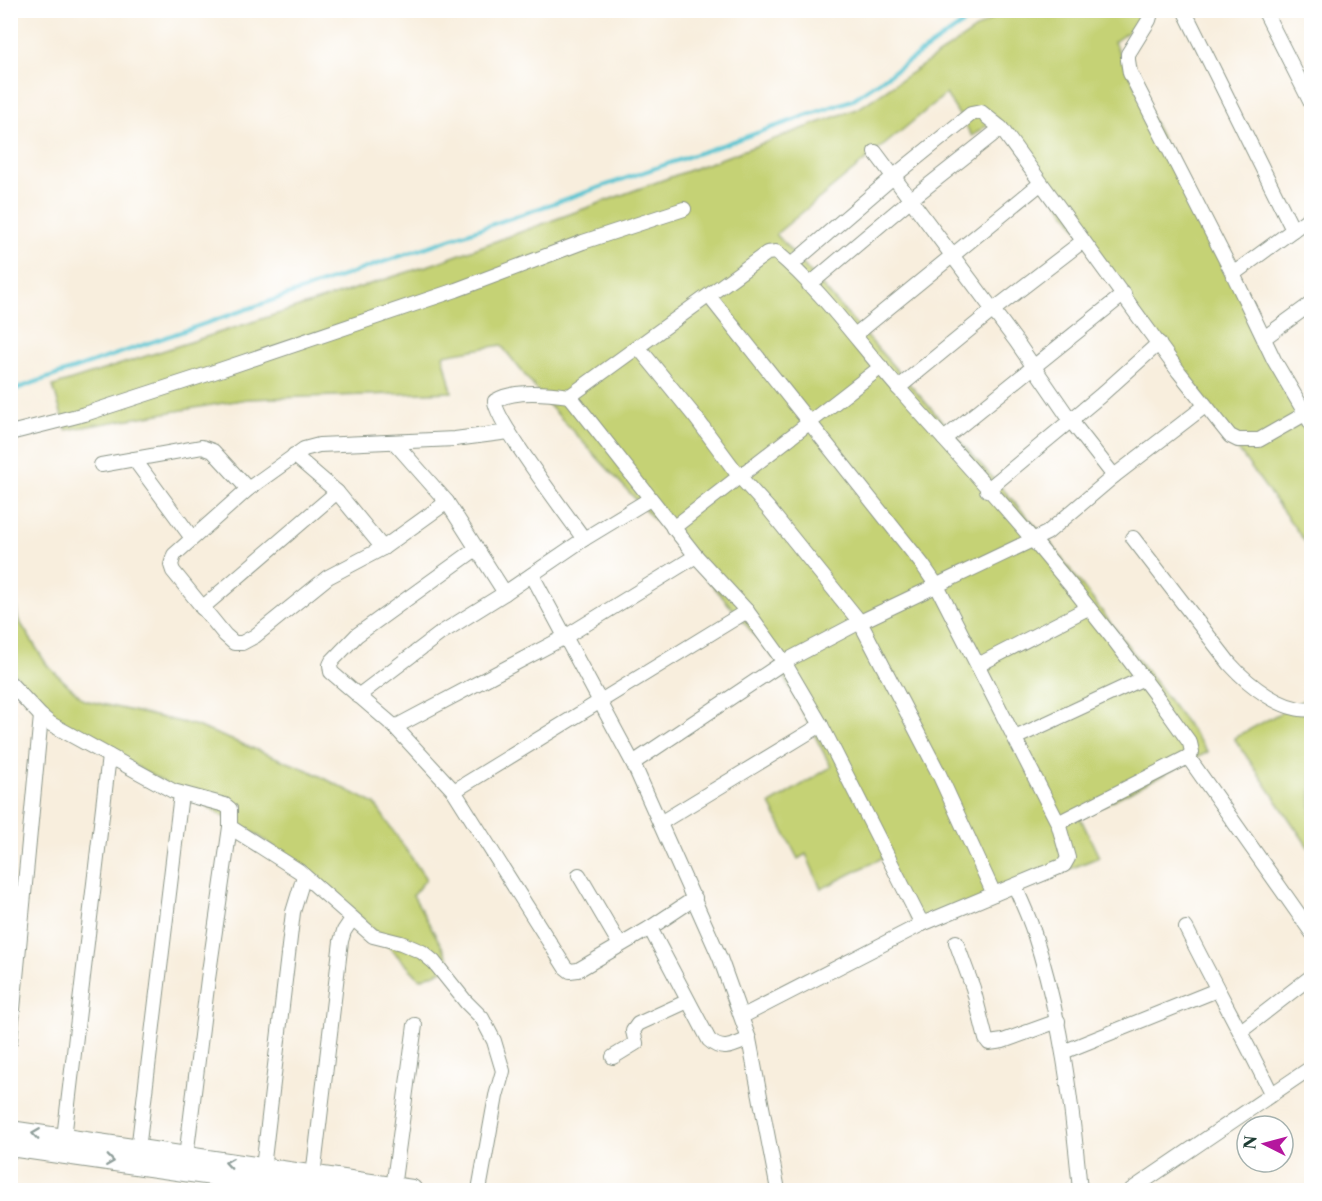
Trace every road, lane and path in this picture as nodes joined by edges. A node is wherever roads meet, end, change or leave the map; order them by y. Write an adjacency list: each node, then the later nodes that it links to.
1 (1184, 10): 12 (street)
2 (1264, 10): 4 (street)
3 (1154, 12): 16 (street)
4 (1311, 105)
5 (1001, 128): 7 (street); 8 (street); 9 (street)
6 (874, 152): 7 (street)
7 (893, 177): 9 (street); 15 (street)
8 (1041, 184): 13 (street); 14 (street)
9 (910, 200): 14 (street); 17 (street)
10 (684, 209): 35 (street)
11 (1311, 216): 12 (street)
12 (1293, 230): 16 (street)
13 (1083, 241): 18 (street); 21 (street)
14 (951, 255): 21 (street); 22 (street)
15 (791, 266): 17 (street); 19 (street)
16 (1233, 274): 23 (street)
17 (809, 285): 22 (street)
18 (1124, 294): 24 (street); 26 (street)
19 (709, 296): 25 (street); 33 (street)
20 (1311, 303): 23 (street)
21 (992, 311): 26 (street); 28 (street)
22 (855, 335): 27 (street)
23 (1264, 338): 31 (street)
24 (1158, 344): 30 (street); 32 (street)
25 (639, 348): 29 (street); 41 (street)
26 (1033, 366): 32 (street); 36 (street)
27 (881, 367): 28 (street); 33 (street)
28 (898, 388): 36 (street)
29 (570, 396): 34 (street); 46 (street)
30 (1205, 406): 31 (street); 42 (street)
31 (1309, 417)
32 (1071, 421): 42 (street); 44 (street)
33 (810, 422): 41 (street); 57 (street)
34 (508, 432): 37 (street); 51 (street)
35 (10, 433)
36 (944, 439): 44 (street)
37 (395, 443): 38 (street); 47 (street)
38 (294, 455): 43 (street); 45 (street)
39 (134, 459): 40 (street); 43 (street); 49 (street)
40 (100, 465)
41 (739, 476): 48 (street); 62 (street)
42 (1114, 476): 52 (street)
43 (248, 489): 49 (street)
44 (987, 490): 52 (street)
45 (337, 492): 53 (street); 59 (street)
46 (650, 499): 48 (street); 51 (street)
47 (447, 502): 53 (street); 54 (street)
48 (674, 528): 55 (street)
49 (192, 538): 59 (street)
50 (1133, 538): 70 (street)
51 (584, 539): 56 (street)
52 (1034, 541): 57 (street); 60 (street)
53 (383, 548): 59 (street)
54 (476, 549): 58 (street); 68 (street)
55 (696, 556): 61 (street); 63 (street)
56 (532, 575): 58 (street); 63 (street)
57 (937, 586): 62 (street); 65 (street)
58 (505, 593): 68 (street)
59 (202, 608)
60 (1088, 608): 65 (street); 66 (street)
61 (747, 611): 64 (street); 69 (street)
62 (860, 622): 64 (street); 86 (street)
63 (565, 638): 69 (street); 73 (street)
64 (784, 662): 72 (street); 77 (street)
65 (978, 665): 74 (street)
66 (1144, 678): 74 (street); 76 (street)
67 (10, 683): 71 (street)
68 (358, 696): 73 (street)
69 (601, 701): 77 (street); 78 (street)
70 (1311, 709)
71 (41, 716): 75 (street); 95 (street)
72 (821, 725): 80 (street); 89 (street)
73 (395, 727): 78 (street)
74 (1015, 738): 81 (street)
75 (109, 756): 79 (street); 110 (street)
76 (1188, 757): 81 (street); 92 (street)
77 (633, 763): 80 (street)
78 (454, 791): 94 (street)
79 (181, 794): 82 (street); 112 (street)
80 (660, 823): 87 (street)
81 (1058, 823): 85 (street)
82 (230, 827): 84 (street); 113 (street)
83 (579, 875): 94 (street)
84 (304, 876): 88 (street); 114 (street)
85 (1015, 886): 86 (street); 100 (street)
86 (994, 894): 89 (street)
87 (695, 898): 90 (street); 99 (street)
88 (352, 919): 115 (street); 117 (street)
89 (922, 924): 99 (street)
90 (650, 928): 94 (street); 98 (street)
91 (1186, 928): 97 (street)
92 (1311, 933)
93 (956, 942): 100 (street)
94 (620, 945)
95 (15, 966): 104 (street)
96 (1311, 976): 102 (street)
97 (1216, 990): 102 (street); 105 (street)
98 (688, 1001): 103 (street); 106 (street)
99 (743, 1016): 103 (street)
100 (1058, 1021): 105 (street)
101 (415, 1025): 116 (street)
102 (1241, 1031): 108 (street)
103 (749, 1039): 118 (street)
104 (10, 1041)
105 (1063, 1052): 119 (street)
106 (613, 1057)
107 (1311, 1067): 108 (street)
108 (1272, 1095): 120 (street)
109 (10, 1131): 110 (street, one-way to 109)
110 (64, 1138): 112 (street)
111 (10, 1146): 114 (street, one-way to 114)
112 (138, 1149): 113 (street)
113 (186, 1157): 114 (street, one-way to 113)
114 (276, 1179): 115 (street)
115 (314, 1183): 116 (street)
116 (403, 1189)
117 (479, 1191)
118 (778, 1191)
119 (1080, 1191)
120 (1131, 1191)

